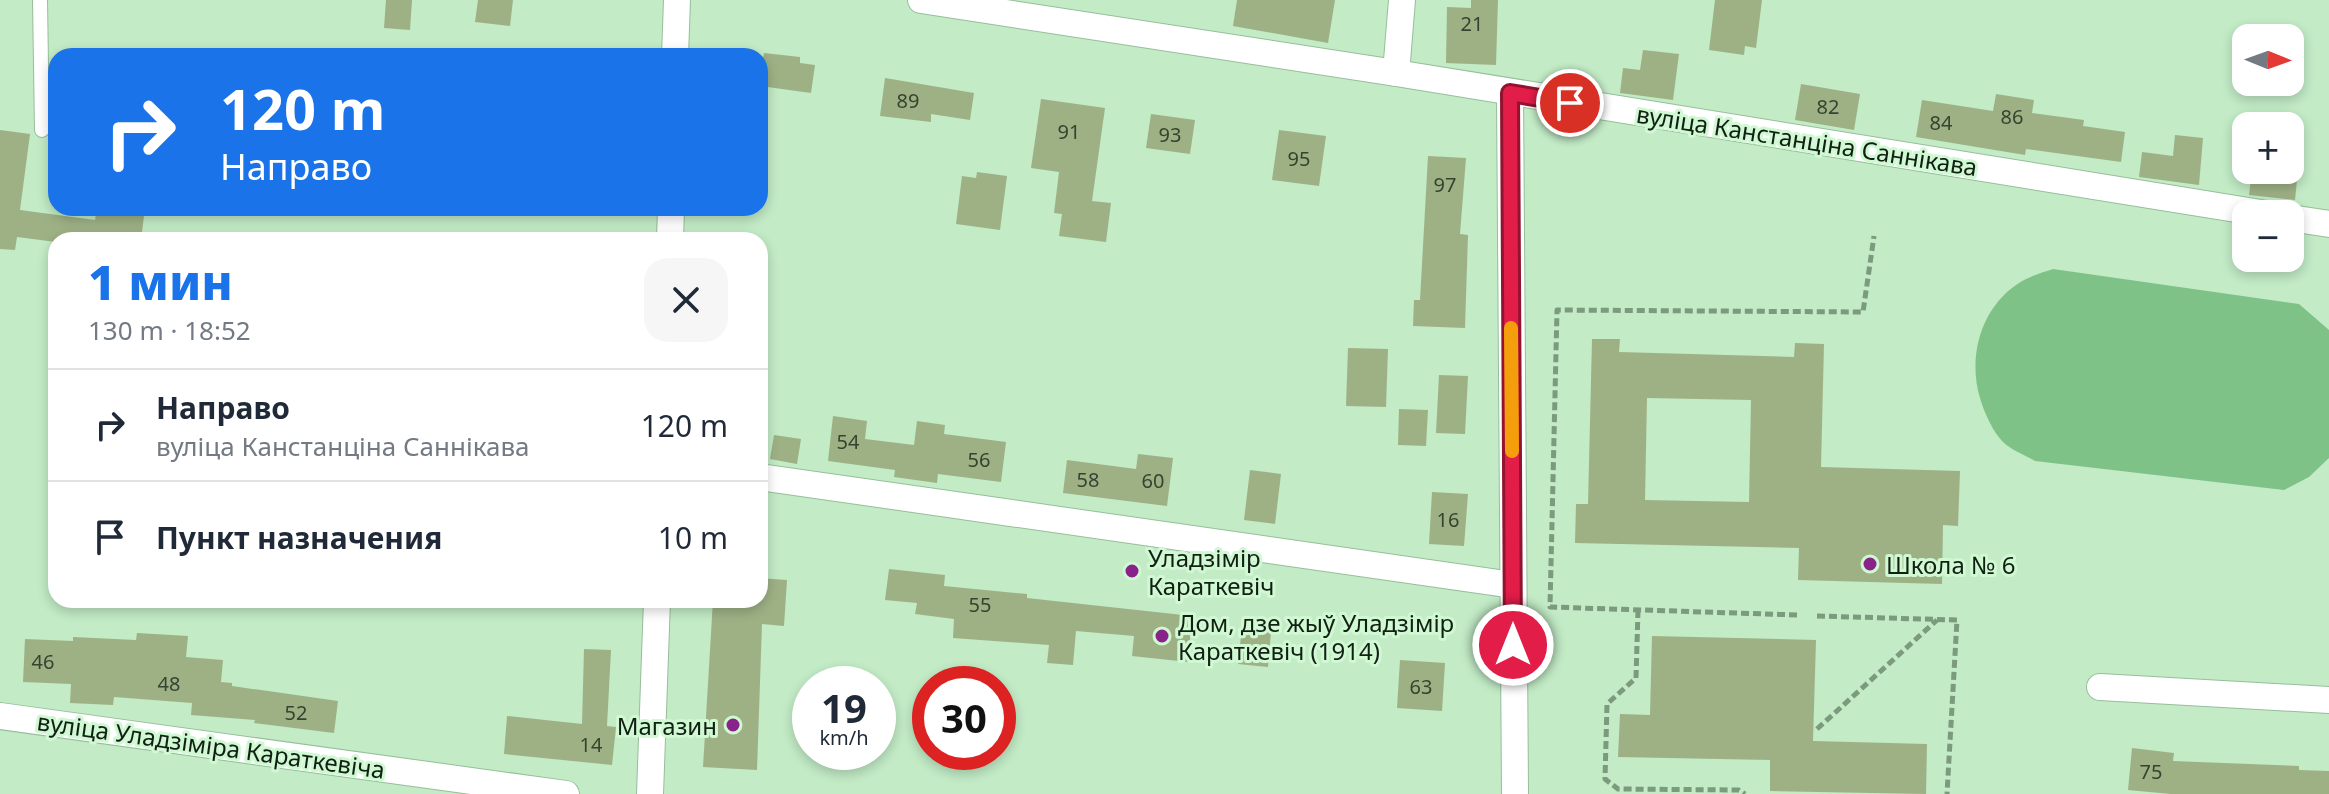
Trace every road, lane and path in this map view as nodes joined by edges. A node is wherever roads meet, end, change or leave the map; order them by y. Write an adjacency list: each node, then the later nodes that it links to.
1 (40, 0): 8 (lane)
2 (677, 0): 5 (street)
3 (921, 0): 6 (street, вуліца Канстанціна Саннікава)
4 (1402, 0): 6 (street)
5 (675, 48)
6 (1396, 73): 7 (street, вуліца Канстанціна Саннікава)
7 (1510, 93): 9 (street, вуліца Канстанціна Саннікава); 14 (street)
8 (42, 130)
9 (2232, 208)
10 (2304, 220): 11 (street)
11 (2329, 224)
12 (1874, 236): 16 (path)
13 (768, 478): 14 (street)
14 (1513, 585): 26 (street)
15 (657, 608): 25 (street)
16 (1638, 610): 17 (path); 27 (path)
17 (1797, 615)
18 (1817, 616): 19 (path)
19 (1938, 619): 23 (path); 28 (path)
20 (2100, 687): 21 (street)
21 (2329, 700)
22 (0, 716): 24 (street, вуліца Уладзіміра Караткевіча)
23 (1817, 729)
24 (566, 794)
25 (650, 794)
26 (1515, 794)
27 (1745, 794)
28 (1947, 794)

